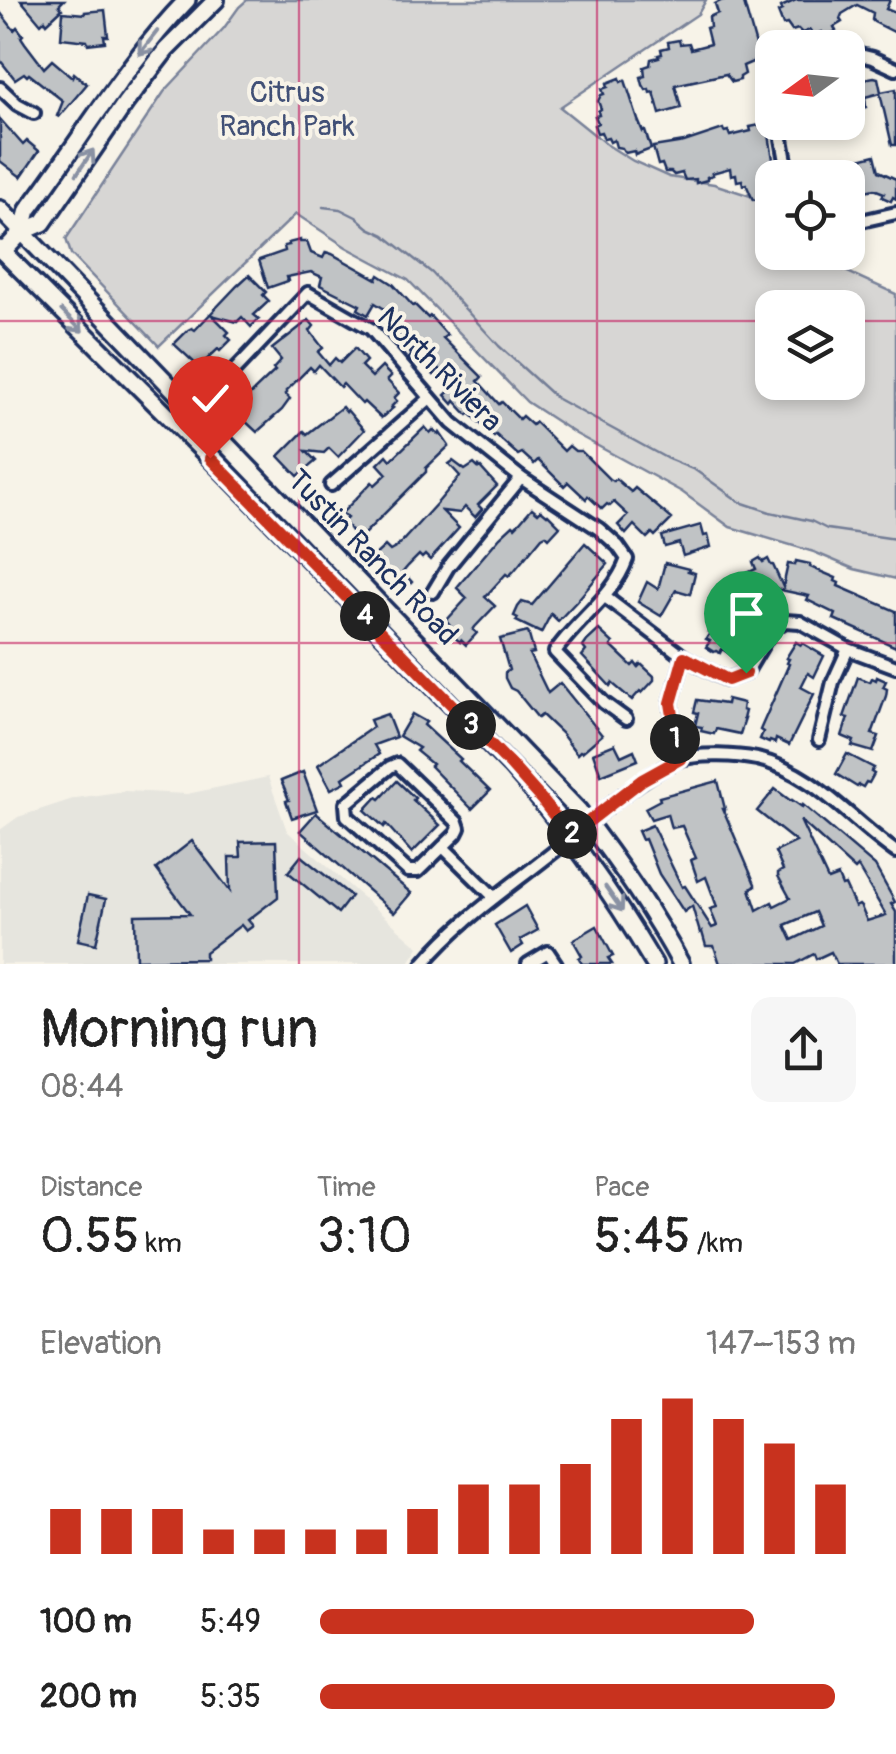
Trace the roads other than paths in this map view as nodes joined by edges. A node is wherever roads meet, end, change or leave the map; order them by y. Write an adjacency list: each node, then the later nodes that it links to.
1 (187, 0): 10 (main road, one-way to 10)
2 (216, 0): 10 (main road, one-way to 2)
3 (865, 56): 4 (street)
4 (896, 69)
5 (0, 88): 6 (street)
6 (34, 114)
7 (0, 210): 10 (main road, Tustin Ranch Road)
8 (896, 213): 9 (street)
9 (865, 220)
10 (22, 232): 11 (main road); 24 (main road, Tustin Ranch Road)
11 (1, 251): 25 (main road, Tustin Ranch Road, one-way to 25)
12 (232, 374): 13 (street, North Riviera)
13 (430, 398): 14 (street, North Riviera); 15 (street)
14 (521, 478): 16 (street); 17 (street, North Riviera)
15 (330, 485)
16 (434, 592)
17 (604, 598): 19 (street); 21 (street)
18 (848, 649): 19 (street); 20 (street); 22 (street)
19 (684, 657): 23 (street)
20 (896, 667)
21 (626, 718)
22 (819, 740)
23 (680, 759): 24 (street); 27 (street)
24 (588, 822): 25 (street); 33 (main road, Tustin Ranch Road)
25 (570, 836): 28 (street); 32 (main road, Tustin Ranch Road, one-way to 32)
26 (442, 847): 26 (street); 28 (street)
27 (896, 852)
28 (494, 897): 29 (street)
29 (424, 964)
30 (528, 964): 31 (street)
31 (556, 964)
32 (654, 964)
33 (681, 964)

